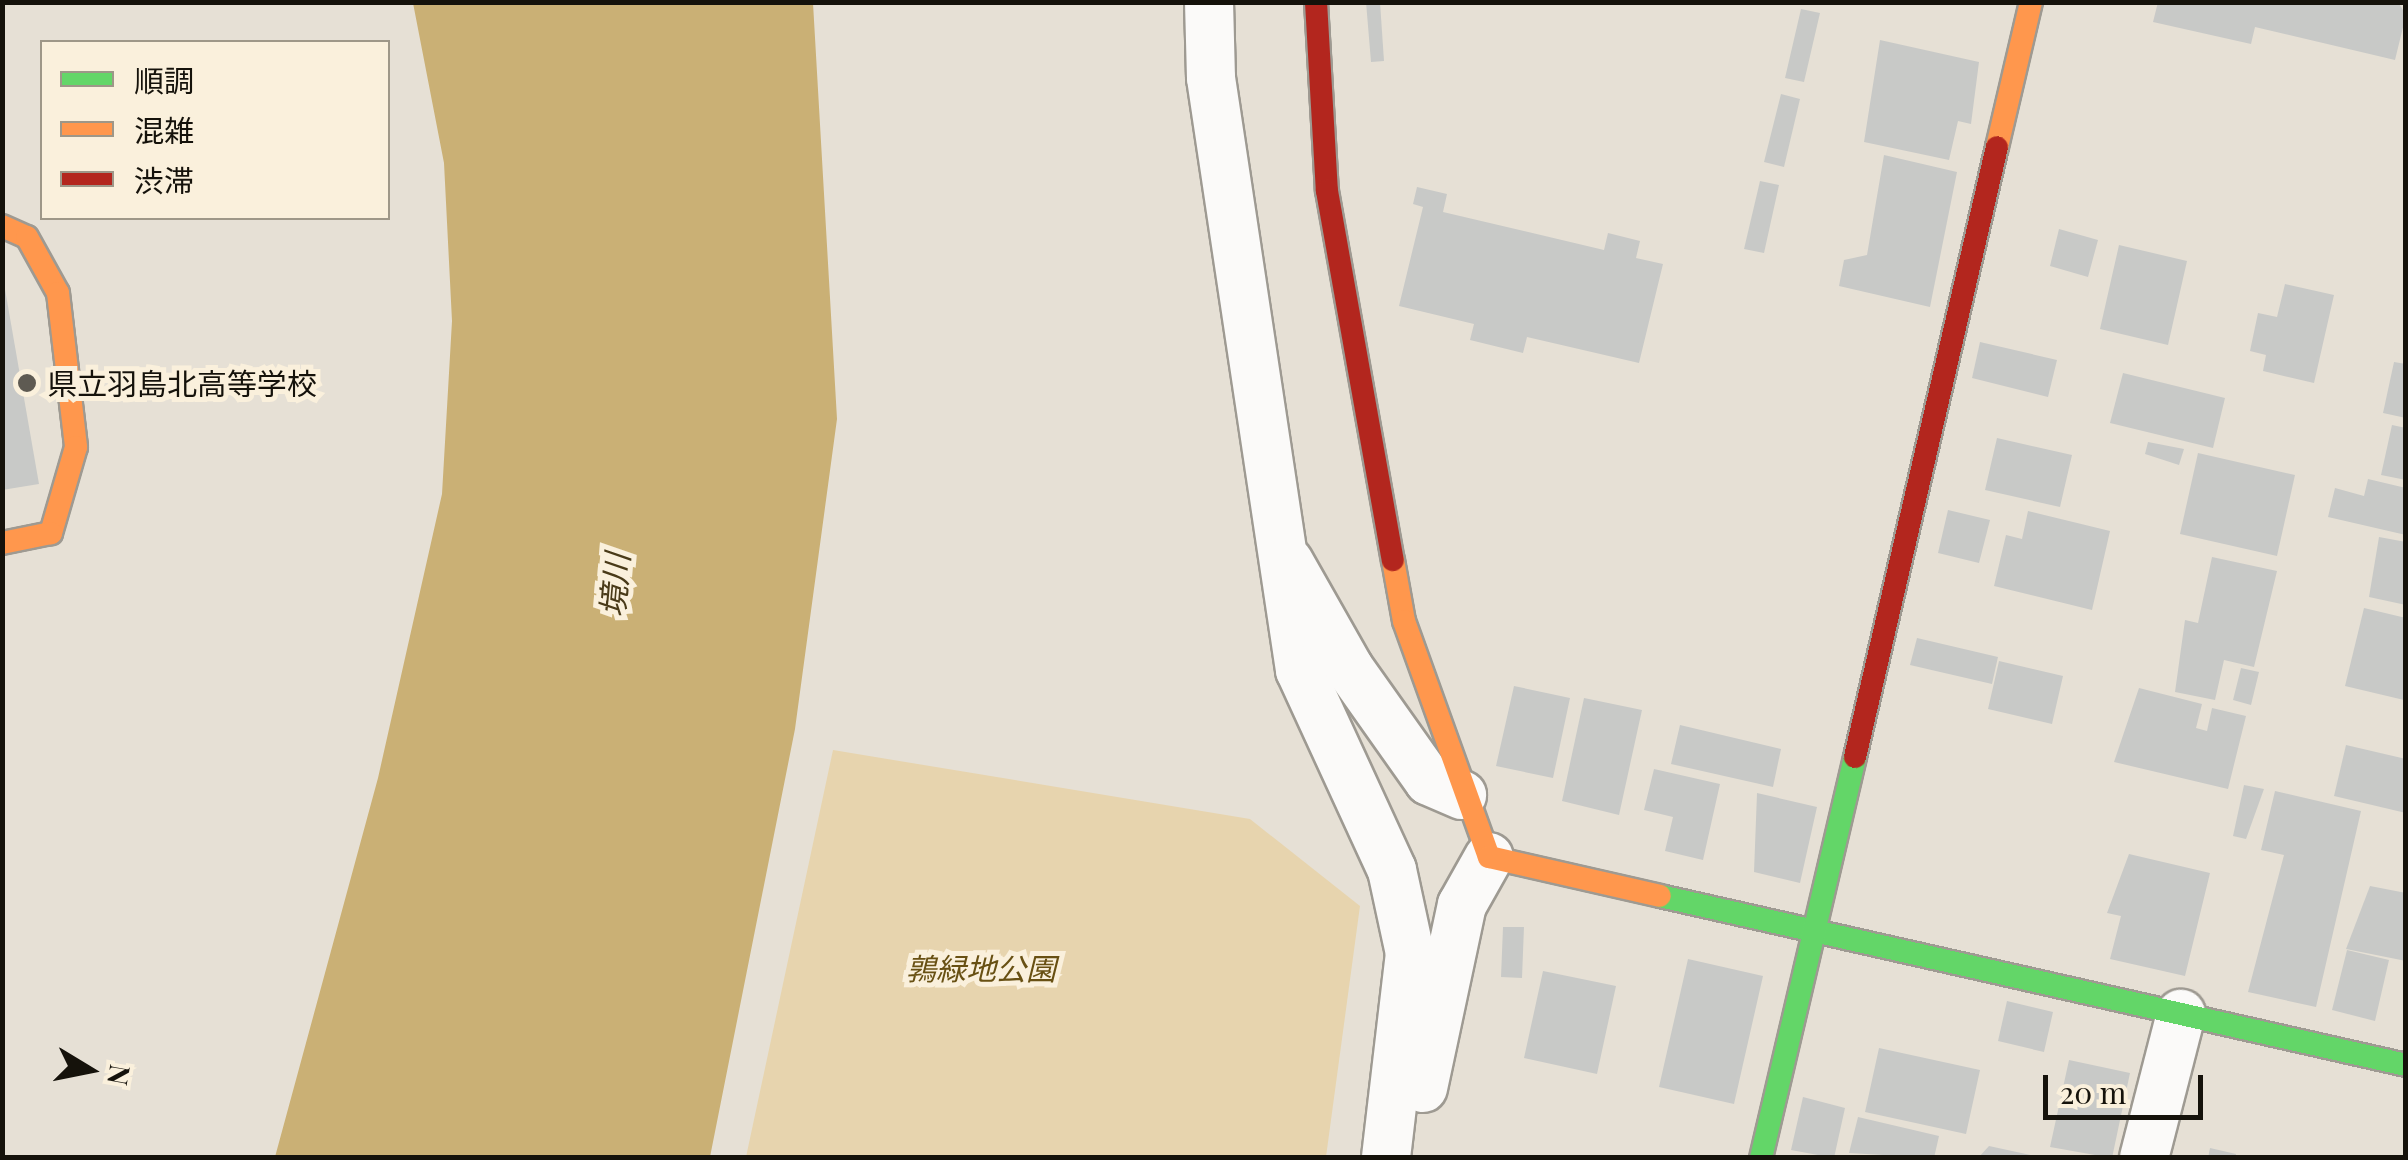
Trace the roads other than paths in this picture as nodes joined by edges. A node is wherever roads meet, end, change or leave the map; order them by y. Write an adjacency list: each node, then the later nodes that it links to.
1 (1209, 2): 6 (street)
2 (1316, 2): 7 (street)
3 (2031, 2): 9 (street)
4 (2, 226): 5 (street)
5 (2, 544)
6 (1277, 546): 7 (street); 12 (street)
7 (1462, 795): 8 (street)
8 (1489, 857): 9 (street); 12 (street)
9 (1814, 931): 10 (street); 13 (street)
10 (2180, 1014): 11 (street); 14 (street)
11 (2406, 1065)
12 (1387, 1154)
13 (1761, 1158)
14 (2144, 1158)

